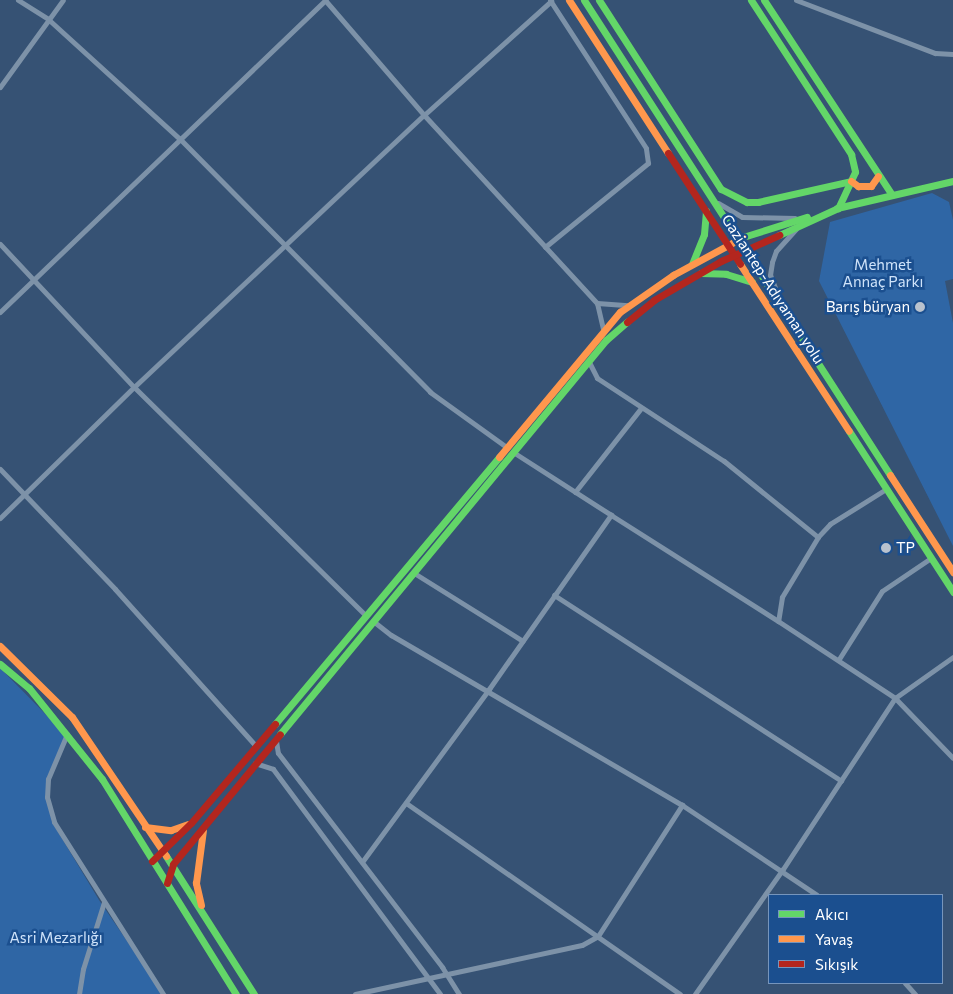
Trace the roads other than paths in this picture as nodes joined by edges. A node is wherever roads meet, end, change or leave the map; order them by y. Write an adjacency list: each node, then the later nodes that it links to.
1 (18, 0): 12 (street)
2 (63, 0): 12 (street)
3 (334, 0): 11 (street)
4 (569, 0): 23 (main road, Gaziantep-Adıyaman yolu)
5 (584, 0): 20 (main road, Gaziantep-Adıyaman yolu)
6 (599, 0): 18 (main road)
7 (751, 0): 18 (main road)
8 (764, 0): 17 (main road)
9 (796, 0): 13 (street)
10 (550, 1): 15 (street); 30 (street)
11 (327, 2): 15 (street); 16 (street)
12 (48, 19): 14 (street); 16 (street)
13 (953, 54)
14 (0, 87)
15 (424, 116): 28 (street); 30 (street)
16 (180, 139): 28 (street); 35 (street)
17 (878, 176): 18 (main road); 21 (main road)
18 (851, 181): 22 (main road)
19 (953, 181): 21 (main road)
20 (710, 196): 24 (street); 26 (main road, Gaziantep-Adıyaman yolu)
21 (892, 196): 22 (main road)
22 (838, 208): 24 (main road); 25 (main road)
23 (706, 211): 29 (main road, Gaziantep-Adıyaman yolu); 33 (main road)
24 (805, 218): 26 (main road)
25 (800, 224): 31 (main road); 37 (street)
26 (738, 240): 29 (main road); 31 (main road, Gaziantep-Adıyaman yolu)
27 (0, 244): 35 (street)
28 (287, 246): 43 (street); 45 (street)
29 (729, 246): 32 (main road, Gaziantep-Adıyaman yolu); 33 (main road)
30 (545, 247): 38 (street)
31 (744, 249): 32 (main road); 37 (main road, Gaziantep-Adıyaman yolu)
32 (735, 254): 34 (main road); 36 (main road, Gaziantep-Adıyaman yolu)
33 (692, 264): 39 (main road)
34 (700, 273): 36 (main road); 42 (main road)
35 (32, 279): 40 (street); 43 (street)
36 (752, 282): 48 (main road, Gaziantep-Adıyaman yolu)
37 (781, 302): 55 (main road, Gaziantep-Adıyaman yolu)
38 (597, 303): 39 (street); 41 (street)
39 (631, 304): 41 (main road)
40 (0, 312)
41 (603, 329): 45 (main road)
42 (589, 362): 44 (street); 46 (main road)
43 (134, 387): 50 (street); 59 (street)
44 (641, 408): 49 (street); 53 (street)
45 (505, 446): 59 (main road)
46 (513, 452): 49 (street); 56 (main road)
47 (0, 469): 50 (street)
48 (886, 489): 53 (street); 54 (main road, Gaziantep-Adıyaman yolu)
49 (575, 492): 51 (street)
50 (24, 495): 52 (street); 71 (street)
51 (610, 515): 58 (street); 61 (street)
52 (0, 518)
53 (818, 537): 61 (street)
54 (931, 558): 57 (main road, Gaziantep-Adıyaman yolu); 65 (street)
55 (953, 572)
56 (414, 573): 60 (main road); 62 (street)
57 (953, 592)
58 (554, 595): 62 (street); 74 (street)
59 (364, 614): 71 (main road)
60 (373, 621): 67 (street); 70 (main road)
61 (778, 621): 65 (street)
62 (523, 641): 67 (street)
63 (0, 646): 79 (main road)
64 (953, 657): 68 (street)
65 (839, 659): 68 (street)
66 (0, 664): 69 (main road)
67 (489, 689): 75 (street); 76 (street)
68 (895, 698): 72 (street); 74 (street)
69 (67, 734): 81 (main road); 87 (street)
70 (276, 739): 73 (main road); 82 (street)
71 (256, 746): 77 (main road)
72 (953, 758)
73 (256, 763): 78 (main road); 91 (street)
74 (841, 781): 84 (street)
75 (406, 802): 82 (street); 89 (street)
76 (682, 805): 84 (street); 89 (street)
77 (191, 823): 79 (main road); 80 (main road)
78 (205, 825): 83 (main road); 88 (main road)
79 (144, 826): 80 (main road)
80 (162, 853): 81 (main road); 83 (main road)
81 (152, 861): 85 (main road)
82 (362, 862): 90 (street)
83 (173, 864): 85 (main road); 88 (main road)
84 (782, 870): 86 (street); 101 (street)
85 (167, 883): 95 (main road)
86 (815, 894)
87 (104, 902): 93 (street); 94 (street)
88 (202, 908): 96 (main road)
89 (598, 936): 90 (street); 100 (street)
90 (447, 974): 91 (street); 99 (street)
91 (429, 976): 97 (street); 98 (street)
92 (905, 984): 102 (street)
93 (79, 994)
94 (163, 994)
95 (236, 994)
96 (254, 994)
97 (355, 994)
98 (440, 994)
99 (459, 994)
100 (680, 994)
101 (695, 994)
102 (915, 994)

